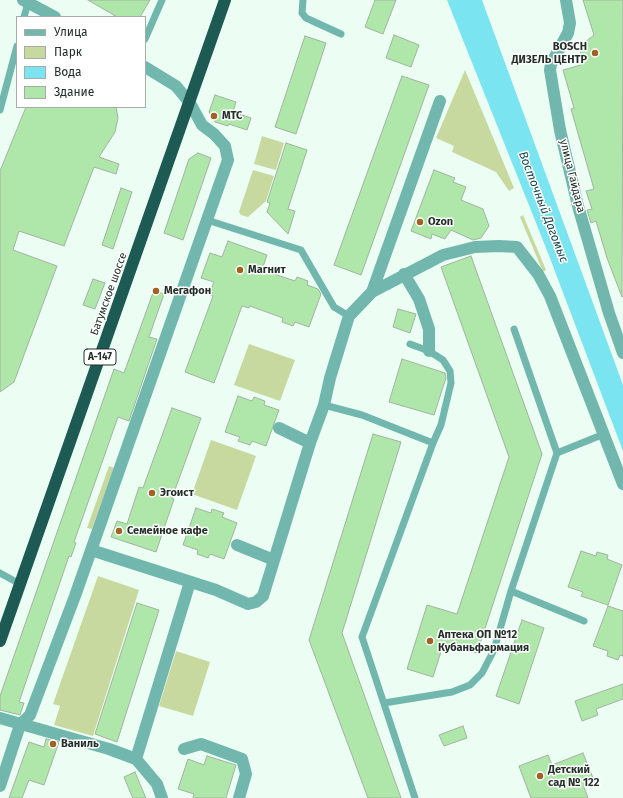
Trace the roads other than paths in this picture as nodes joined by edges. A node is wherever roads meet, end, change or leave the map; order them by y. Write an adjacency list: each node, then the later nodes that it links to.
1 (162, 0): 9 (lane)
2 (225, 0): 13 (highway, Батумское шоссе / А-147)
3 (303, 0): 8 (lane)
4 (566, 0): 22 (street, улица Гайдара)
5 (25, 1): 6 (lane); 7 (street)
6 (24, 16)
7 (53, 16)
8 (341, 34)
9 (146, 37)
10 (16, 50): 14 (lane)
11 (146, 68): 13 (street)
12 (440, 101): 17 (street)
13 (190, 103): 15 (street); 35 (highway, Батумское шоссе / А-147)
14 (0, 110)
15 (207, 220): 18 (lane); 31 (street)
16 (404, 274): 17 (street); 21 (street); 25 (street)
17 (372, 292): 18 (street)
18 (349, 316): 23 (street)
19 (514, 329): 28 (lane)
20 (410, 344): 21 (lane)
21 (429, 351): 26 (lane)
22 (623, 353)
23 (324, 405): 26 (lane); 27 (street)
24 (279, 428): 27 (street)
25 (604, 434): 28 (lane); 29 (street)
26 (433, 442): 39 (lane)
27 (310, 443): 32 (street)
28 (557, 453): 36 (lane)
29 (623, 484)
30 (237, 545): 32 (street)
31 (91, 550): 34 (street); 41 (street)
32 (274, 560): 34 (street)
33 (0, 573): 35 (lane)
34 (190, 582): 43 (street)
35 (20, 584): 38 (highway, Батумское шоссе / А-147)
36 (511, 591): 37 (lane); 39 (lane)
37 (584, 621)
38 (0, 641)
39 (384, 703): 47 (lane)
40 (0, 718): 41 (street)
41 (20, 725): 43 (street); 44 (street)
42 (184, 748): 46 (street)
43 (136, 759): 45 (street)
44 (0, 786)
45 (162, 798)
46 (239, 798)
47 (415, 798)

